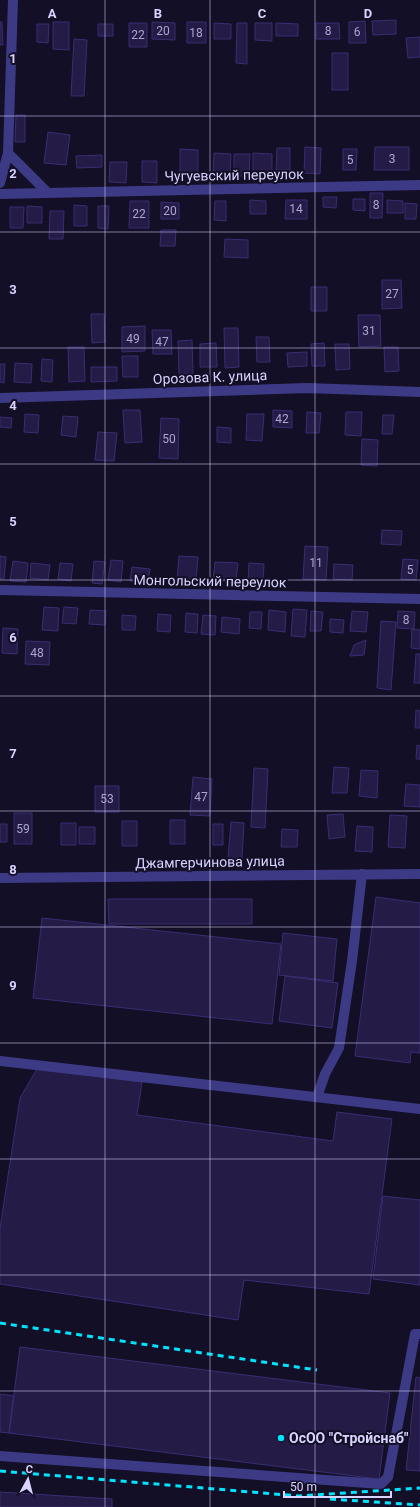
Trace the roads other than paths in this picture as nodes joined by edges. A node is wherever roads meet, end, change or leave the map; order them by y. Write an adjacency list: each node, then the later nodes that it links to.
1 (13, 0): 2 (street)
2 (8, 153): 3 (street); 5 (street)
3 (0, 183)
4 (420, 185): 5 (street, Чугуевский переулок)
5 (48, 193): 6 (street, Чугуевский переулок)
6 (0, 194)
7 (420, 392): 8 (street, Орозова К. улица)
8 (0, 398)
9 (0, 590): 10 (street, Монгольский переулок)
10 (420, 599)
11 (362, 874): 12 (street, Джамгерчинова улица); 13 (street, Джамгерчинова улица); 15 (street)
12 (420, 874)
13 (0, 878)
14 (0, 1061): 15 (street)
15 (317, 1097): 16 (street)
16 (420, 1109)
17 (420, 1334): 18 (street)
18 (0, 1456)

